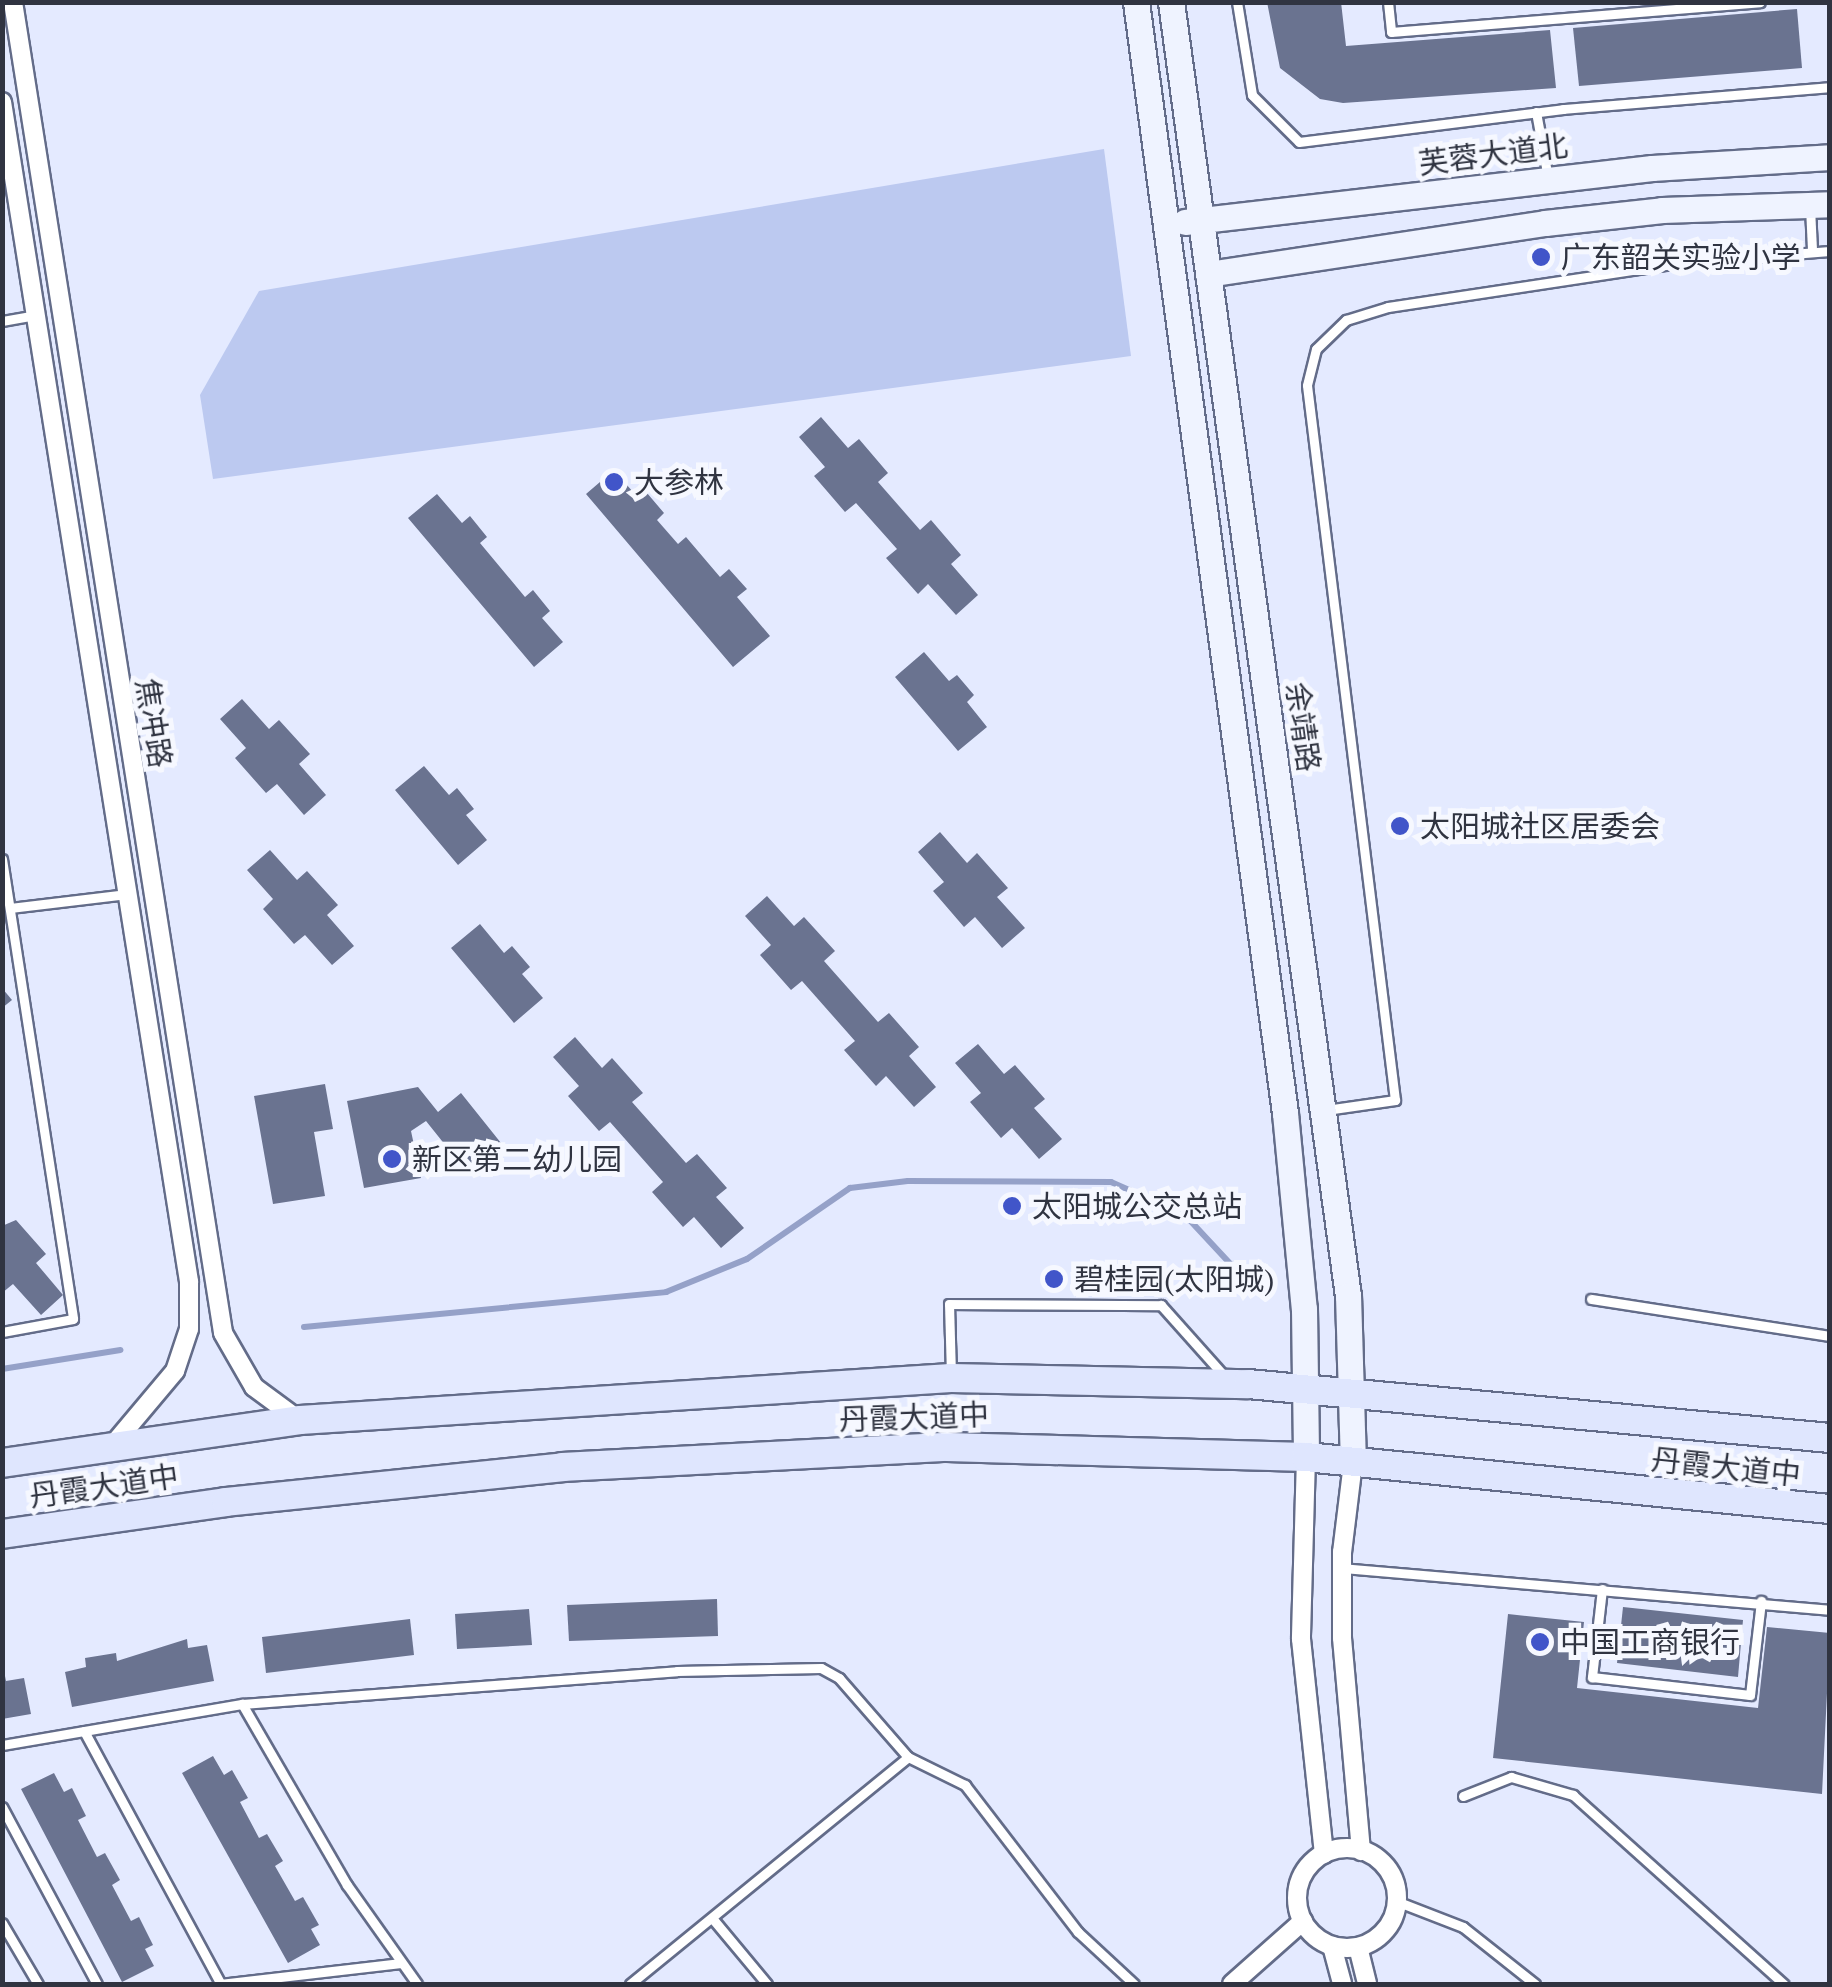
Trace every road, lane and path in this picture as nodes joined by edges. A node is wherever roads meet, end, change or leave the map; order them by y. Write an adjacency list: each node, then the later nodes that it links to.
1 (13, 2): 31 (street, 焦冲路)
2 (1136, 2): 14 (main road)
3 (1171, 2): 13 (main road, 余靖路)
4 (1238, 2): 9 (lane)
5 (1388, 2): 6 (lane)
6 (1760, 2)
7 (1830, 87): 9 (lane)
8 (2, 102): 18 (street, 焦冲路)
9 (1536, 112): 11 (lane)
10 (1830, 157): 11 (main road, 芙蓉大道北)
11 (1548, 180): 13 (main road, 芙蓉大道北)
12 (1820, 204): 15 (lane); 17 (main road)
13 (1201, 221): 14 (main road, 芙蓉大道北); 17 (main road, 余靖路)
14 (1165, 224): 29 (main road)
15 (1812, 250): 16 (lane); 23 (lane)
16 (1830, 251)
17 (1208, 274): 23 (main road, 余靖路)
18 (36, 315): 19 (lane); 21 (street, 焦冲路)
19 (2, 320)
20 (2, 859): 22 (lane)
21 (127, 894): 22 (lane); 33 (street, 焦冲路)
22 (10, 908): 25 (lane)
23 (1323, 1110): 30 (main road, 余靖路)
24 (1591, 1299): 26 (lane)
25 (2, 1332)
26 (1830, 1336)
27 (950, 1378): 28 (main road, 丹霞大道中); 28 (lane); 31 (main road, 丹霞大道中)
28 (1231, 1384): 29 (main road, 丹霞大道中)
29 (1307, 1389): 30 (main road, 丹霞大道中); 34 (main road)
30 (1355, 1392): 32 (main road, 丹霞大道中); 36 (main road, 余靖路)
31 (300, 1420): 33 (main road, 丹霞大道中)
32 (1830, 1438)
33 (113, 1445): 35 (main road, 丹霞大道中)
34 (1306, 1457): 36 (main road, 丹霞大道中); 38 (main road, 丹霞大道中); 50 (street)
35 (2, 1463)
36 (1353, 1463): 37 (main road, 丹霞大道中); 39 (street)
37 (1830, 1510)
38 (2, 1534)
39 (1342, 1568): 40 (lane); 49 (street)
40 (1602, 1589): 41 (lane); 41 (lane)
41 (1760, 1601): 42 (lane)
42 (1830, 1610)
43 (242, 1704): 44 (lane); 46 (lane); 57 (lane)
44 (84, 1731): 45 (lane); 61 (lane)
45 (2, 1744)
46 (908, 1757): 52 (lane); 65 (lane)
47 (1463, 1796): 70 (lane)
48 (2, 1807): 60 (lane)
49 (1362, 1851): 50 (street); 51 (street)
50 (1324, 1854): 53 (street)
51 (1396, 1900): 56 (street); 69 (lane)
52 (712, 1918): 63 (lane); 64 (lane)
53 (1303, 1921): 55 (street); 66 (street)
54 (2, 1923): 59 (lane)
55 (1332, 1946): 56 (street); 67 (street)
56 (1358, 1947): 68 (street)
57 (400, 1964): 58 (lane); 62 (lane)
58 (277, 1981): 61 (lane)
59 (38, 1984)
60 (98, 1984)
61 (220, 1984)
62 (417, 1984)
63 (630, 1984)
64 (767, 1984)
65 (1134, 1984)
66 (1232, 1984)
67 (1342, 1984)
68 (1367, 1984)
69 (1536, 1984)
70 (1784, 1984)

